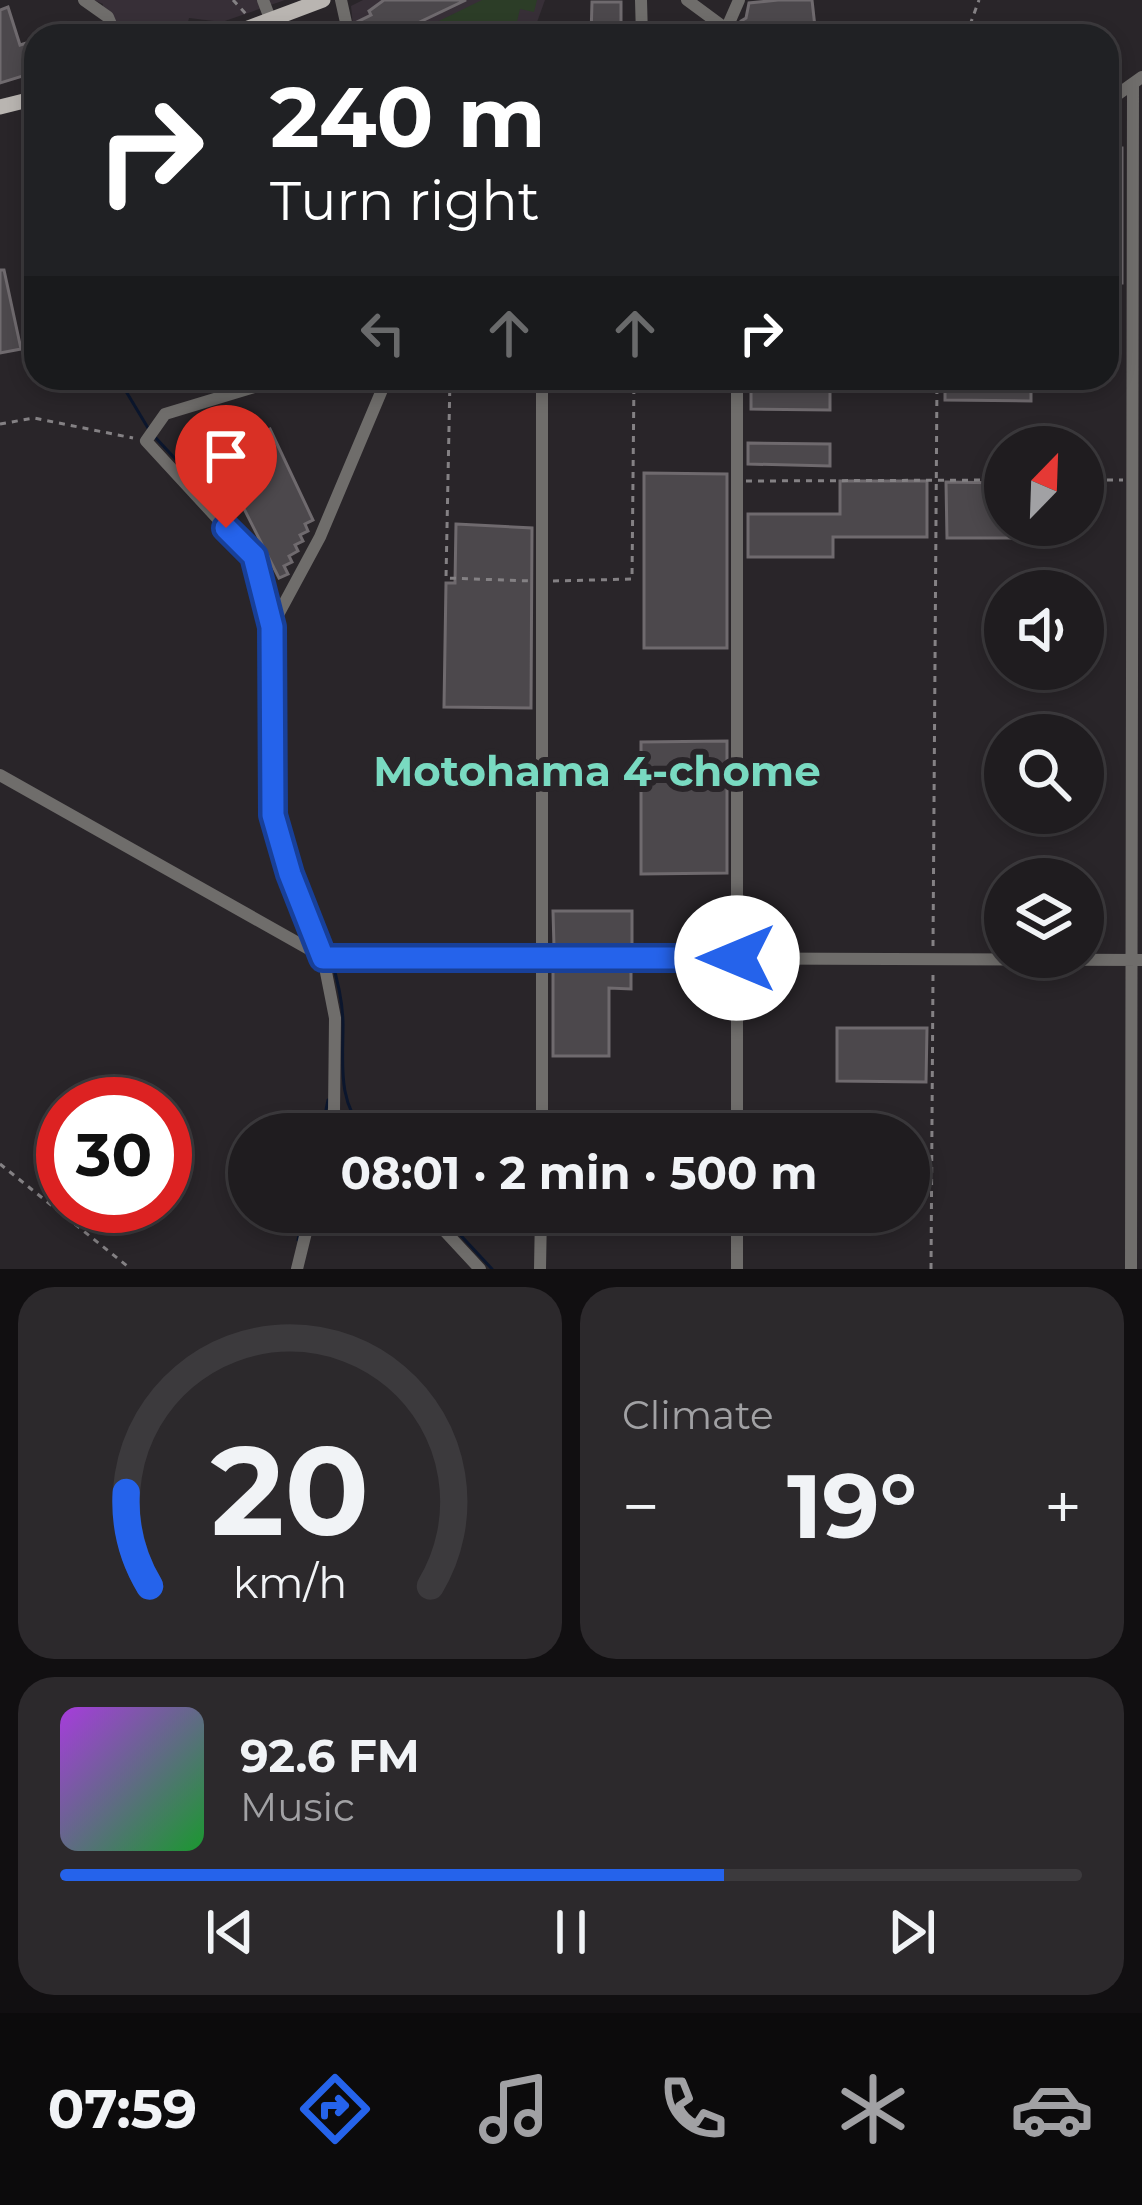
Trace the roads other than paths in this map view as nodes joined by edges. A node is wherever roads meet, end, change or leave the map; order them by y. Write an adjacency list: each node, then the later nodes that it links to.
1 (84, 0): 6 (street)
2 (263, 0): 5 (street)
3 (323, 0): 5 (main road)
4 (687, 0): 8 (street)
5 (264, 23): 7 (main road)
6 (111, 24)
7 (261, 24)
8 (716, 24)
9 (1138, 81): 19 (street)
10 (244, 390): 14 (street)
11 (382, 390): 14 (street)
12 (542, 390): 17 (street)
13 (737, 390): 18 (street)
14 (272, 627): 16 (street)
15 (0, 775): 16 (street)
16 (328, 958): 17 (street); 20 (street)
17 (544, 958): 18 (street); 21 (street)
18 (737, 958): 19 (street); 22 (street)
19 (1136, 959): 31 (street)
20 (334, 1112)
21 (542, 1113)
22 (737, 1113)
23 (306, 1233): 27 (street)
24 (447, 1233): 28 (street)
25 (541, 1233): 29 (street)
26 (737, 1233): 30 (street)
27 (297, 1269)
28 (480, 1269)
29 (540, 1269)
30 (737, 1269)
31 (1130, 1269)

